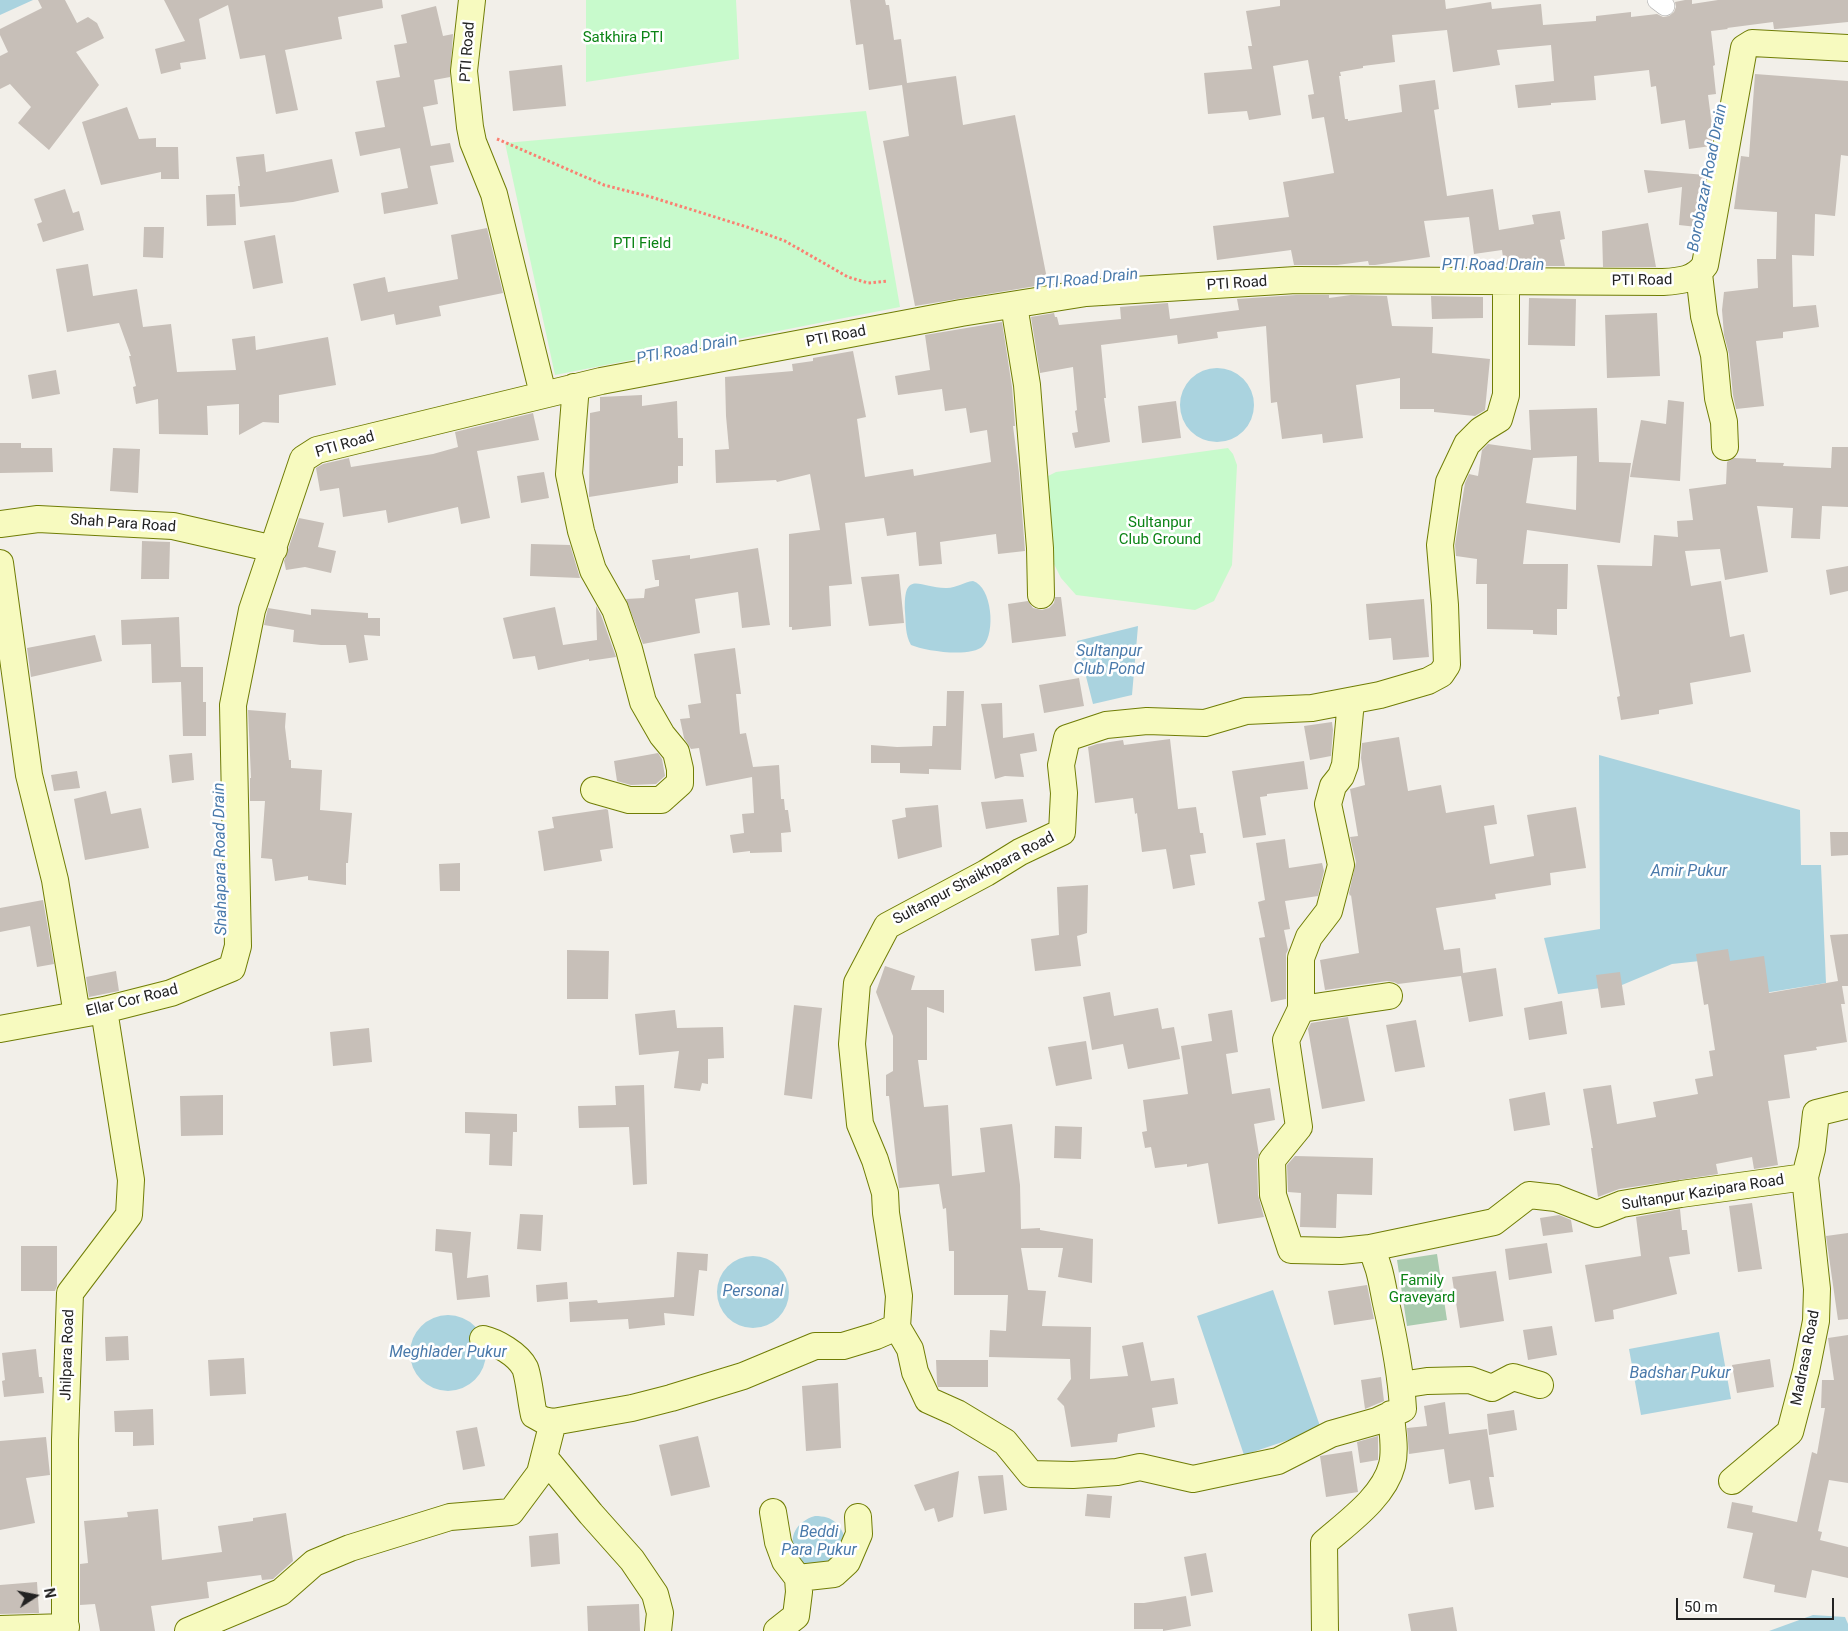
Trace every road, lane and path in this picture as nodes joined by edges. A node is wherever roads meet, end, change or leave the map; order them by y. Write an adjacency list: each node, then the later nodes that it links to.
1 (472, 0): 3 (street, PTI Road)
2 (1848, 48): 4 (street)
3 (470, 127): 5 (path); 9 (street, PTI Road)
4 (1699, 274): 6 (street, PTI Road); 10 (street)
5 (888, 281)
6 (1506, 282): 7 (street, PTI Road); 16 (street, Sultanpur Shaikhpara Road)
7 (1014, 305): 8 (street, PTI Road); 14 (street)
8 (574, 388): 9 (street, PTI Road); 17 (street)
9 (543, 394): 12 (street, PTI Road)
10 (1725, 447)
11 (0, 524): 12 (street, Shah Para Road)
12 (274, 549): 15 (street, PTI Road)
13 (0, 563): 21 (street)
14 (1041, 594)
15 (252, 610): 20 (street, Ellar Cor Road)
16 (1351, 700): 19 (street); 26 (street, Sultanpur Shaikhpara Road)
17 (594, 790)
18 (1389, 996): 19 (street)
19 (1301, 1009): 25 (street)
20 (104, 1010): 21 (street, Ellar Cor Road); 40 (street, Jhilpara Road)
21 (77, 1015): 22 (street, Ellar Cor Road)
22 (0, 1029)
23 (1848, 1105): 24 (street, Sultanpur Kazipara Road)
24 (1805, 1177): 25 (street, Sultanpur Kazipara Road); 33 (street, Madrasa Road)
25 (1370, 1248): 28 (street)
26 (897, 1327): 30 (street); 31 (street)
27 (483, 1339): 31 (street)
28 (1401, 1384): 29 (street); 30 (street)
29 (1540, 1385)
30 (1391, 1414): 44 (street)
31 (553, 1422): 32 (street)
32 (544, 1457): 41 (street); 42 (street)
33 (1732, 1481)
34 (773, 1512): 38 (street)
35 (858, 1517): 38 (street)
36 (511, 1518): 37 (street)
37 (352, 1556)
38 (798, 1578): 43 (street)
39 (0, 1629): 40 (street)
40 (65, 1629)
41 (188, 1631)
42 (658, 1631)
43 (777, 1631)
44 (1325, 1631)

